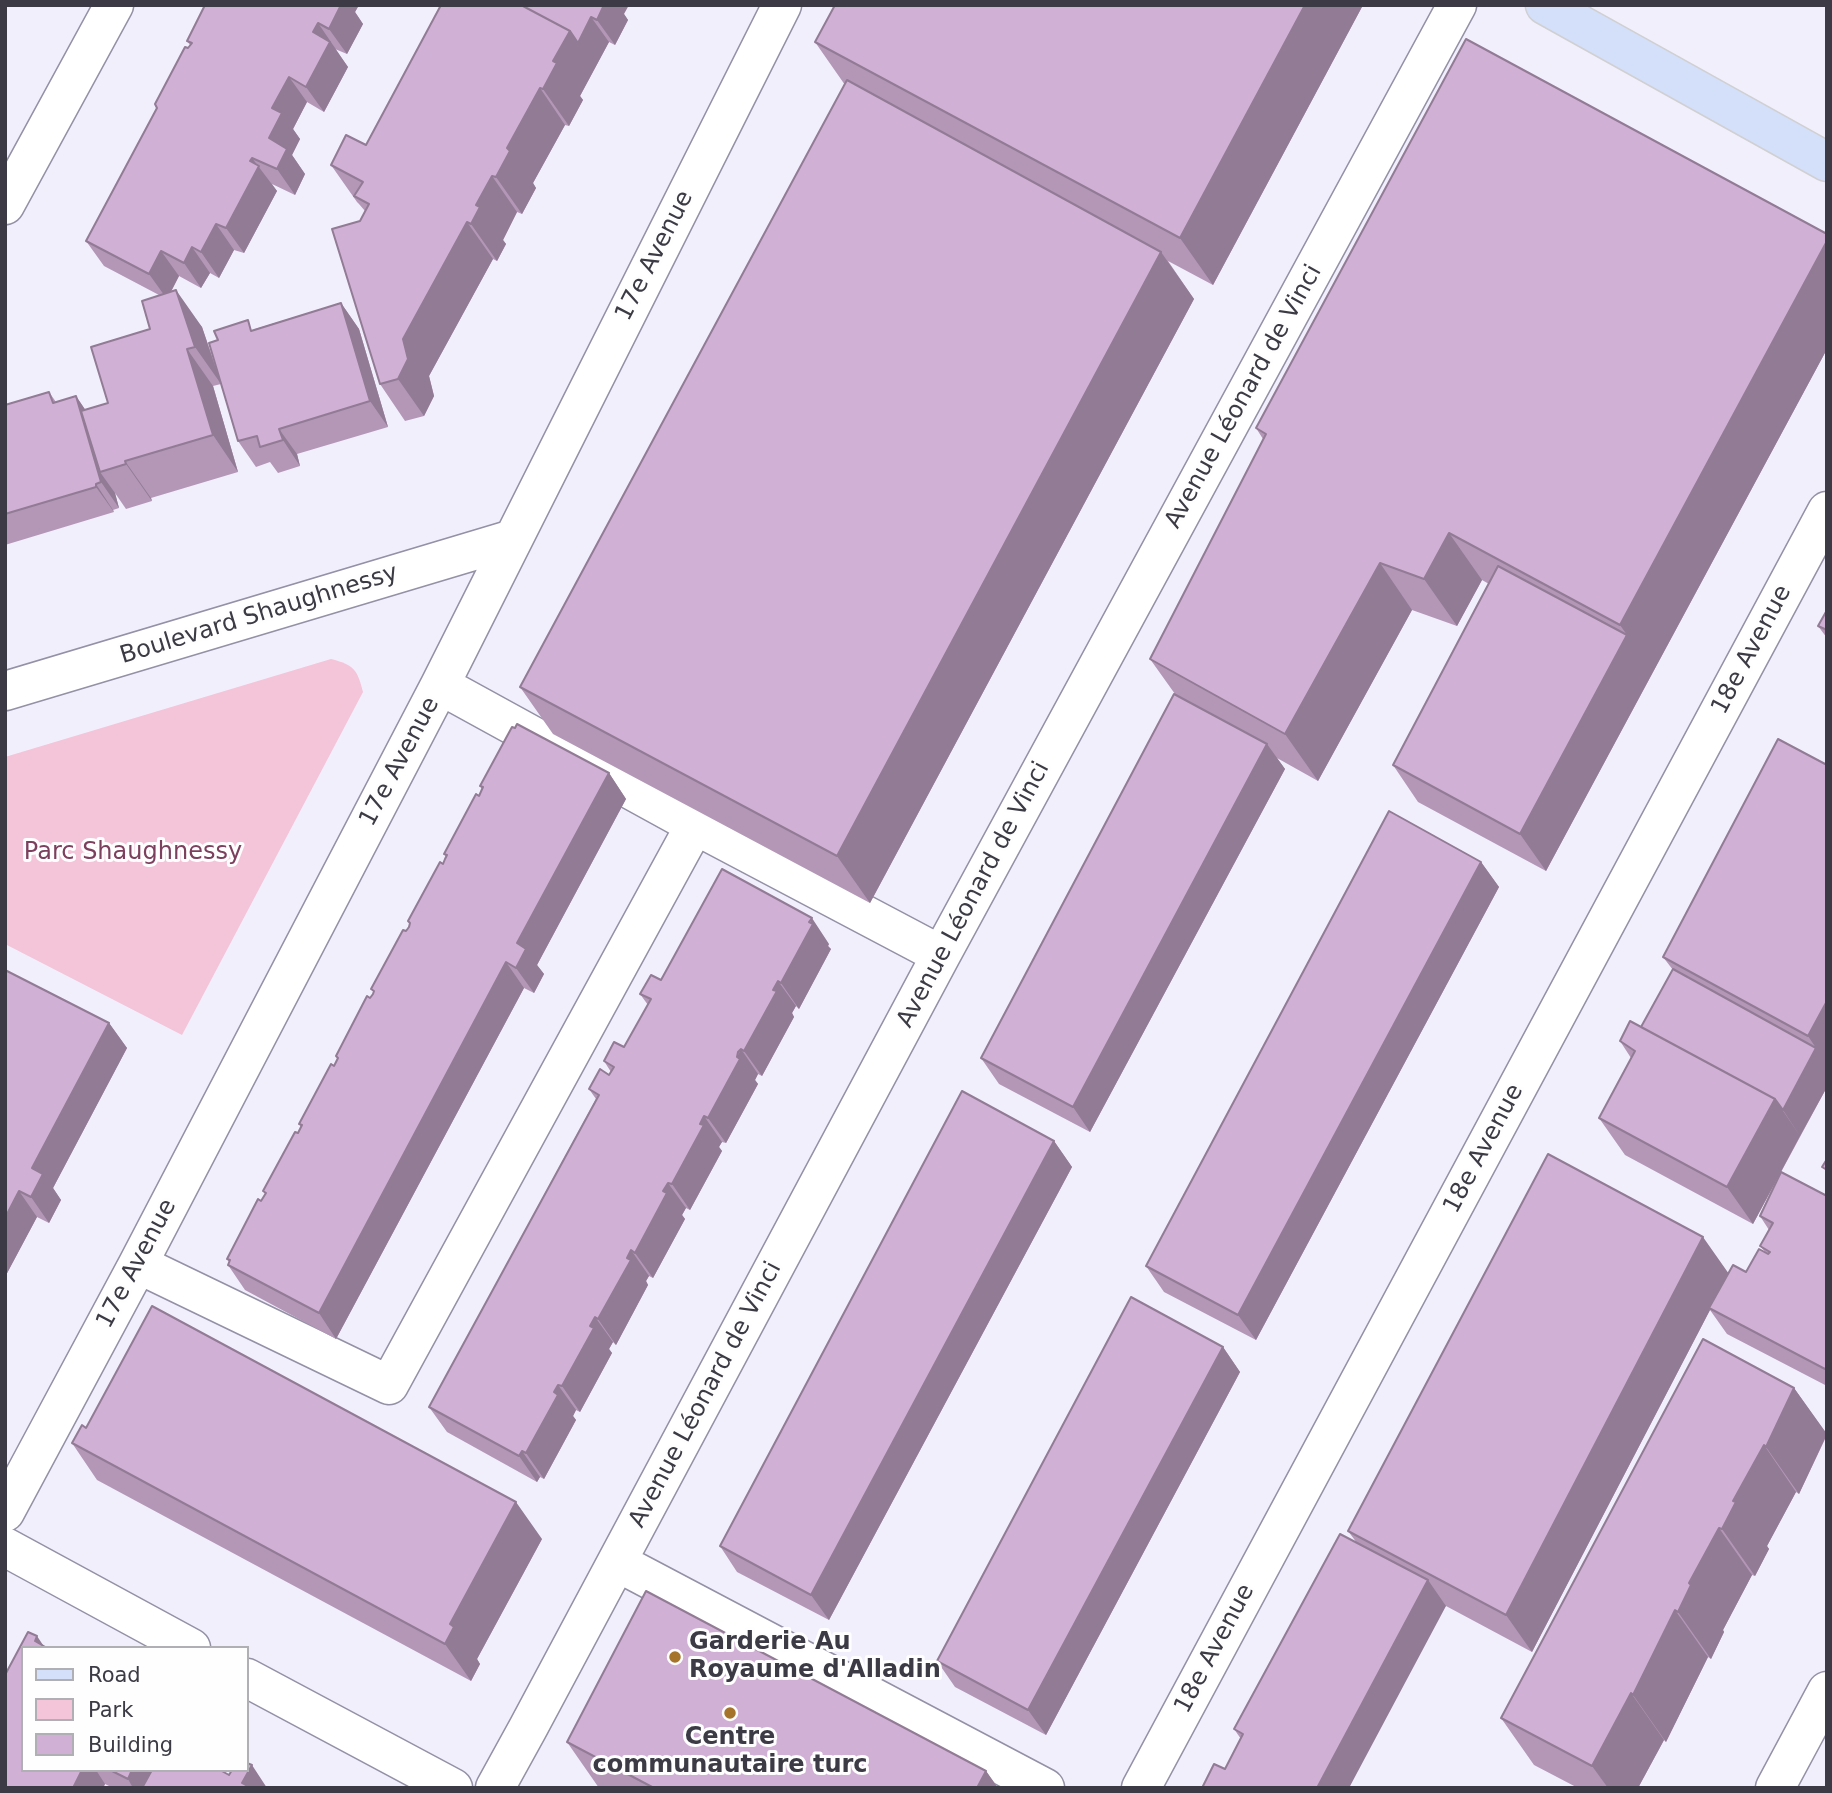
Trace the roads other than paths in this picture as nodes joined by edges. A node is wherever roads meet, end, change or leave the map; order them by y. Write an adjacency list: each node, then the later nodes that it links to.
1 (114, 5): 6 (street)
2 (782, 5): 8 (street, 17e Avenue)
3 (1457, 5): 12 (street, Avenue Léonard de Vinci)
4 (1545, 5): 5 (main road)
5 (1827, 162)
6 (5, 205)
7 (1827, 511): 23 (street, 18e Avenue)
8 (513, 538): 9 (street, 17e Avenue); 10 (street, Boulevard Shaughnessy)
9 (440, 685): 11 (street); 13 (street, 17e Avenue)
10 (5, 691)
11 (695, 825): 12 (street); 13 (street)
12 (941, 955): 16 (street, Avenue Léonard de Vinci)
13 (138, 1264): 14 (street, 17e Avenue)
14 (5, 1512)
15 (5, 1547): 17 (street)
16 (617, 1562): 21 (street, Avenue Léonard de Vinci); 22 (street)
17 (187, 1646)
18 (248, 1679): 20 (street)
19 (1827, 1691): 24 (street)
20 (453, 1788)
21 (495, 1788)
22 (1045, 1788)
23 (1140, 1788)
24 (1775, 1788)

